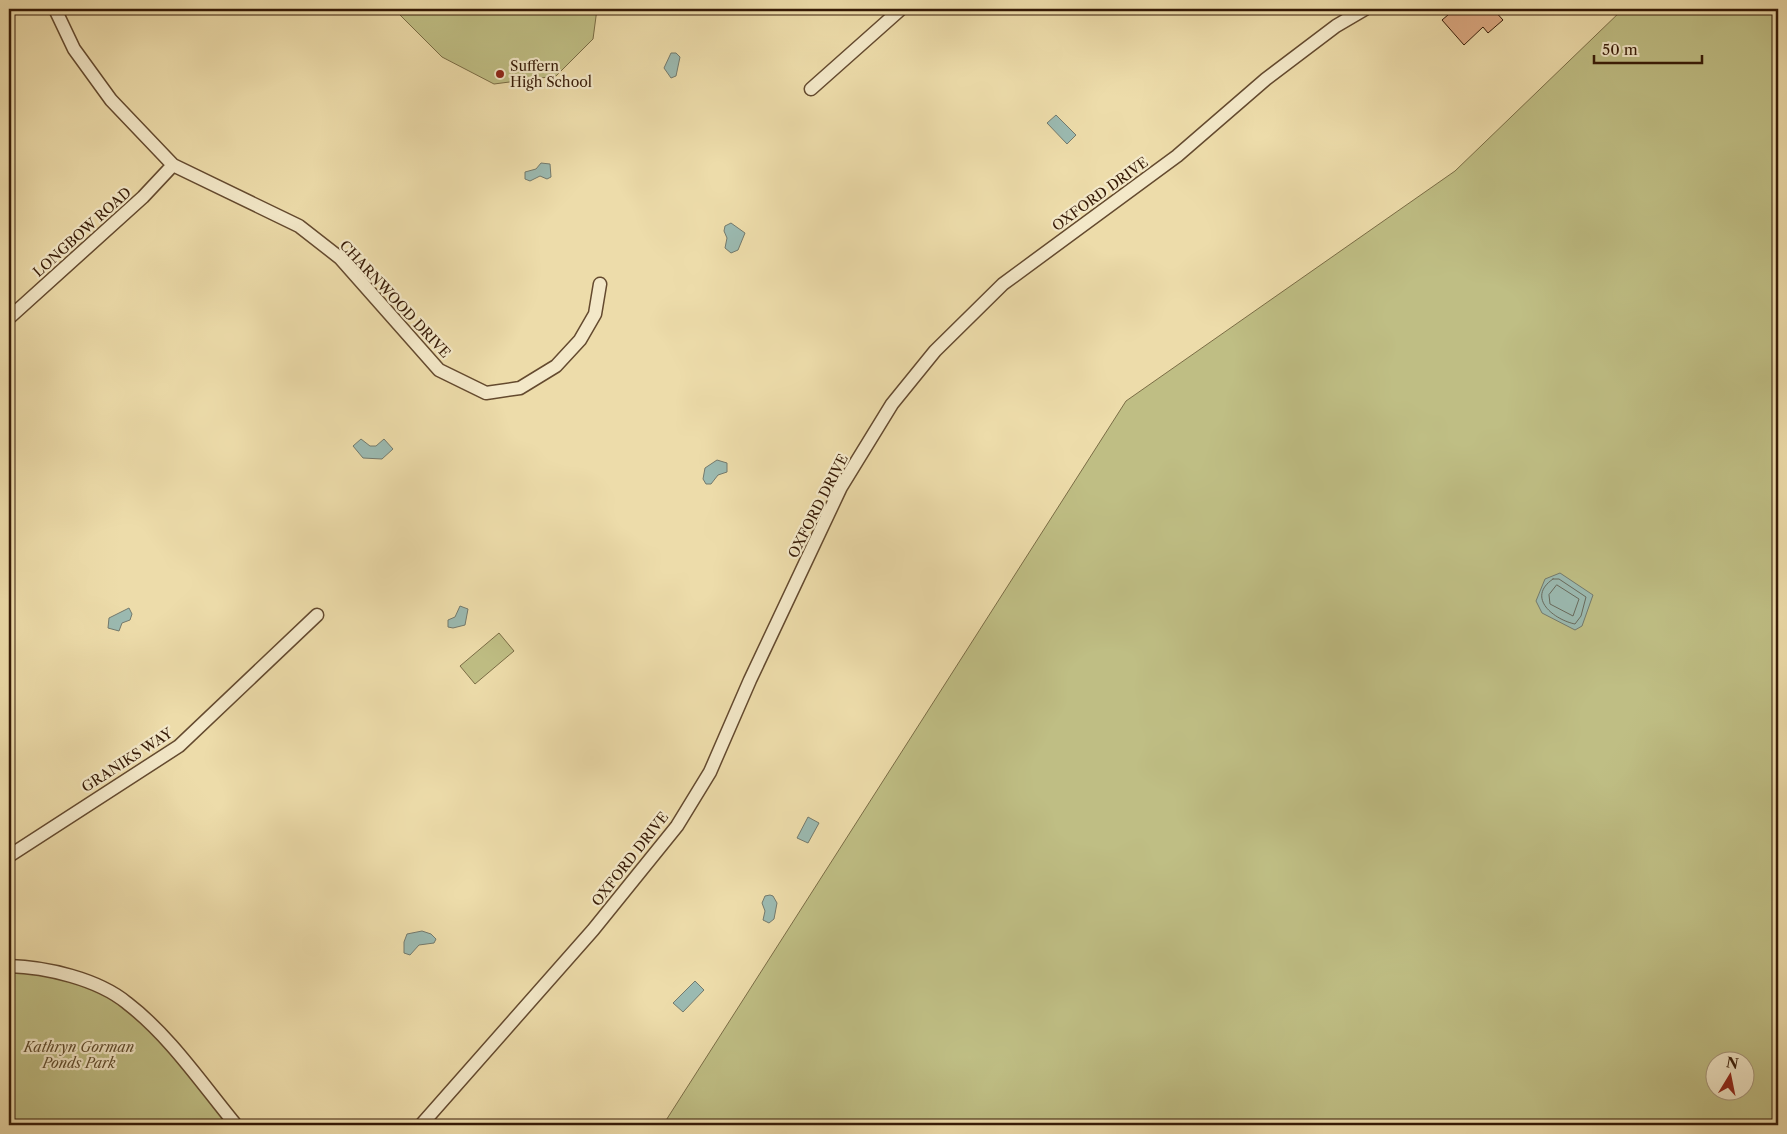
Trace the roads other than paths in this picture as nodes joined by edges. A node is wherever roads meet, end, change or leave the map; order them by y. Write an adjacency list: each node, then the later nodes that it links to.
1 (55, 9): 5 (street, CHARNWOOD DRIVE)
2 (901, 9): 4 (street)
3 (1365, 9): 12 (street, OXFORD DRIVE)
4 (810, 89)
5 (173, 165): 6 (street, CHARNWOOD DRIVE); 7 (street, LONGBOW ROAD)
6 (600, 284)
7 (9, 318)
8 (317, 615): 9 (street, GRANIKS WAY)
9 (9, 856)
10 (9, 966): 11 (street)
11 (236, 1125)
12 (422, 1125)

